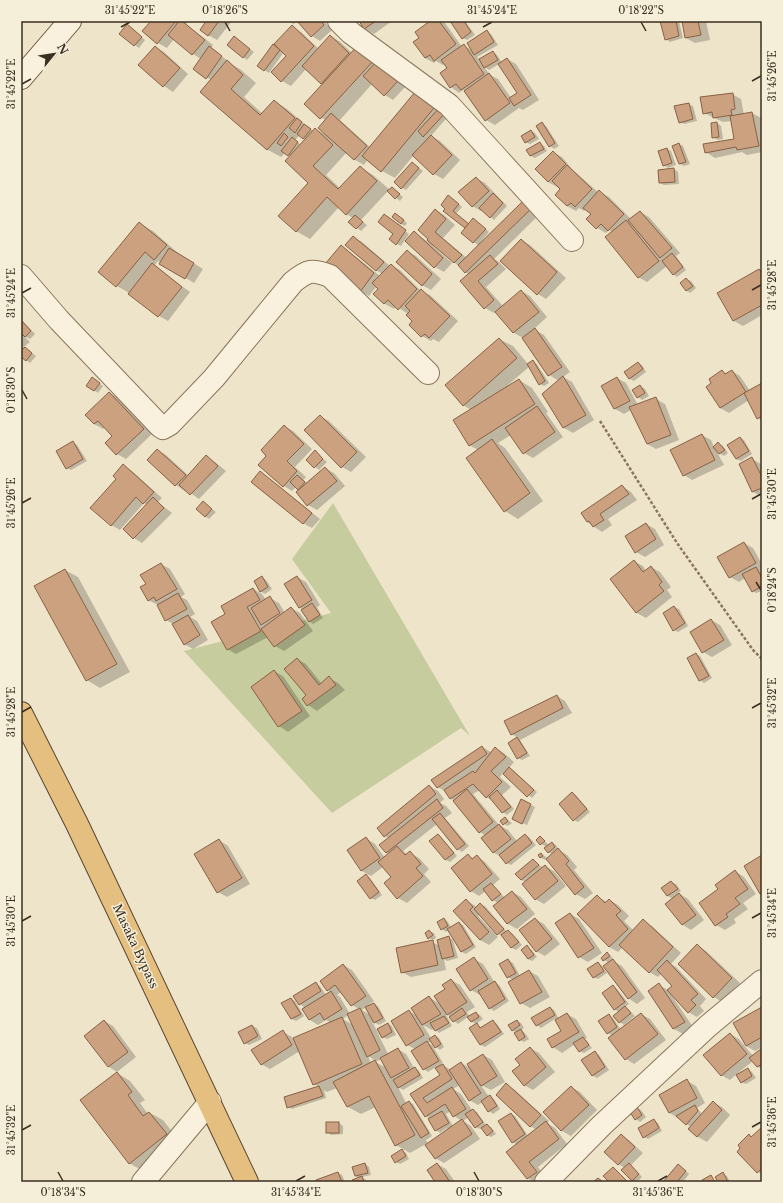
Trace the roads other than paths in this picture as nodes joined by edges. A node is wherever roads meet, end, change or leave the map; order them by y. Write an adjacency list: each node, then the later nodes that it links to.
1 (70, 21): 3 (street)
2 (339, 21): 4 (street)
3 (21, 78)
4 (572, 240)
5 (21, 276): 6 (street)
6 (428, 373)
7 (21, 713): 9 (highway, Masaka Bypass)
8 (762, 981): 12 (street)
9 (210, 1102): 10 (street); 11 (highway, Masaka Bypass)
10 (143, 1182)
11 (247, 1182)
12 (546, 1182)

